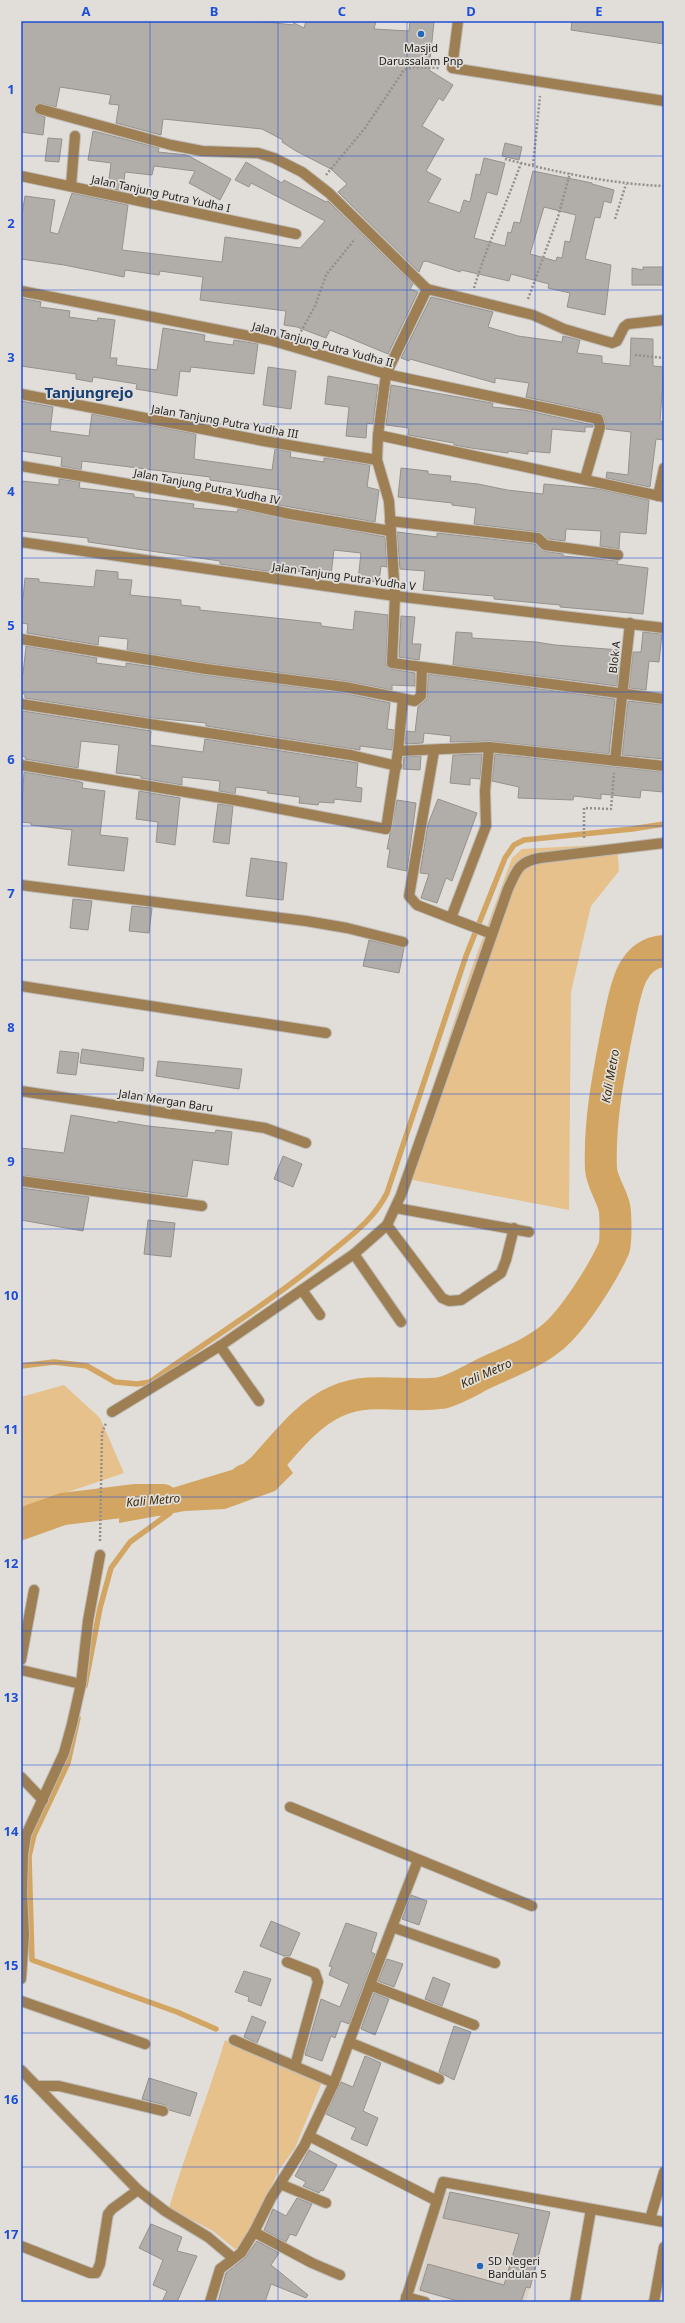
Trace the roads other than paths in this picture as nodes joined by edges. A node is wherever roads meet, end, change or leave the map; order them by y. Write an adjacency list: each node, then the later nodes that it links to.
1 (458, 21): 2 (street)
2 (664, 101)
3 (40, 108): 8 (street)
4 (75, 136): 6 (street)
5 (21, 176): 6 (street, Jalan Tanjung Putra Yudha I)
6 (71, 186): 7 (street, Jalan Tanjung Putra Yudha I)
7 (296, 234)
8 (427, 289): 10 (street); 11 (street)
9 (21, 291): 11 (street, Jalan Tanjung Putra Yudha II)
10 (664, 320)
11 (386, 374): 13 (street); 17 (street, Jalan Tanjung Putra Yudha II)
12 (21, 394): 14 (street, Jalan Tanjung Putra Yudha III)
13 (378, 435): 14 (street); 17 (street)
14 (377, 460): 19 (street)
15 (21, 466): 19 (street, Jalan Tanjung Putra Yudha IV)
16 (664, 468): 18 (street)
17 (585, 479): 18 (street)
18 (661, 497)
19 (390, 526): 21 (street, Jalan Tanjung Putra Yudha IV); 22 (street)
20 (21, 542): 22 (street, Jalan Tanjung Putra Yudha V)
21 (618, 555)
22 (395, 596): 23 (street, Jalan Tanjung Putra Yudha V); 26 (street)
23 (630, 623): 24 (street, Jalan Tanjung Putra Yudha V); 27 (street, Blok A)
24 (664, 628)
25 (21, 639): 28 (street)
26 (422, 668): 27 (street); 28 (street)
27 (622, 693): 29 (street); 34 (street, Blok A)
28 (403, 699): 32 (street)
29 (664, 699)
30 (21, 704): 36 (street)
31 (489, 747): 33 (street); 34 (street); 40 (street)
32 (398, 751): 33 (street); 36 (street)
33 (434, 751): 40 (street)
34 (615, 761): 37 (street)
35 (21, 765): 36 (street)
36 (397, 766)
37 (664, 766)
38 (664, 843): 41 (street)
39 (21, 885): 42 (street)
40 (451, 918): 41 (street)
41 (489, 932): 49 (street)
42 (403, 942)
43 (21, 986): 44 (street)
44 (326, 1033)
45 (21, 1091): 46 (street, Jalan Mergan Baru)
46 (306, 1143)
47 (21, 1181): 48 (street)
48 (202, 1206)
49 (396, 1208): 50 (street); 51 (street)
50 (387, 1225): 51 (street); 53 (street)
51 (514, 1228): 52 (street)
52 (529, 1232)
53 (354, 1254): 54 (street); 56 (street)
54 (302, 1290): 55 (street); 57 (street)
55 (320, 1315)
56 (401, 1322)
57 (220, 1346): 58 (street); 59 (street)
58 (259, 1401)
59 (112, 1412)
60 (100, 1555): 64 (street)
61 (34, 1590): 62 (street)
62 (21, 1660)
63 (21, 1670): 64 (street)
64 (81, 1684): 66 (street)
65 (21, 1778): 66 (street)
66 (43, 1800): 73 (street)
67 (290, 1807): 68 (street)
68 (418, 1860): 69 (street); 70 (street)
69 (532, 1906)
70 (392, 1927): 72 (street); 74 (street)
71 (287, 1962): 80 (street)
72 (495, 1963)
73 (21, 1979)
74 (370, 1985): 76 (street); 78 (street)
75 (21, 2002): 79 (street)
76 (474, 2025)
77 (234, 2040): 80 (street)
78 (349, 2042): 82 (street); 83 (street)
79 (145, 2044)
80 (295, 2066): 83 (street)
81 (21, 2070): 84 (street)
82 (440, 2079)
83 (334, 2083): 86 (street)
84 (37, 2086): 85 (street); 89 (street)
85 (163, 2111)
86 (309, 2136): 88 (street); 90 (street)
87 (664, 2172): 92 (street)
88 (280, 2184): 91 (street); 96 (street)
89 (138, 2190): 97 (street); 99 (street)
90 (437, 2201): 93 (street); 101 (street)
91 (326, 2203)
92 (659, 2205): 94 (street)
93 (590, 2209): 94 (street); 104 (street)
94 (650, 2219): 95 (street)
95 (664, 2222)
96 (254, 2232): 99 (street); 100 (street)
97 (21, 2246)
98 (664, 2246): 105 (street)
99 (233, 2258): 102 (street)
100 (340, 2275)
101 (405, 2300): 103 (street)
102 (210, 2302)
103 (425, 2302)
104 (575, 2302)
105 (654, 2302)

